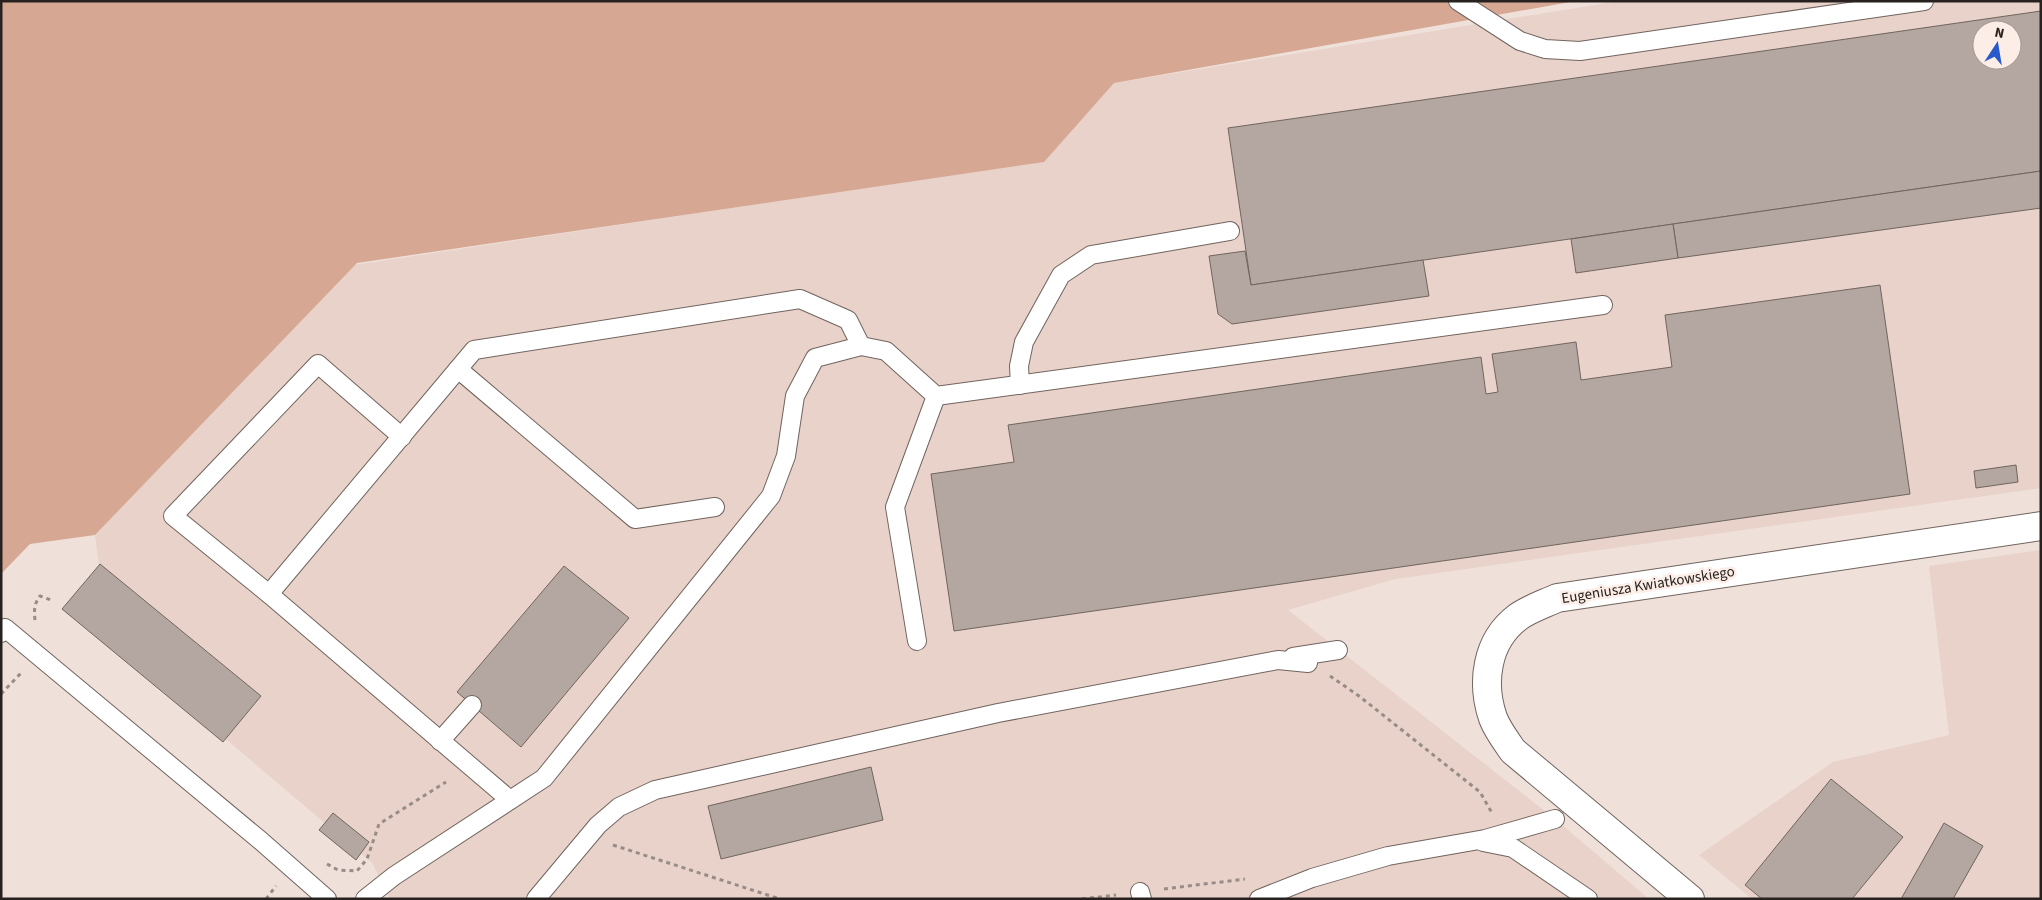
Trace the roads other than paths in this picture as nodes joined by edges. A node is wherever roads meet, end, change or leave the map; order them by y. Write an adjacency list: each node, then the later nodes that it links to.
1 (1458, 1): 2 (lane)
2 (1924, 1)
3 (1230, 231): 7 (lane)
4 (1603, 305): 7 (lane)
5 (861, 346): 6 (lane); 8 (lane); 20 (lane)
6 (458, 369): 9 (lane); 10 (lane)
7 (1020, 385): 8 (lane)
8 (936, 396): 14 (lane)
9 (402, 437): 12 (lane); 12 (lane)
10 (715, 507)
11 (2041, 526): 28 (street, Eugeniusza Kwiatkowskiego)
12 (269, 594): 19 (lane)
13 (1, 633): 23 (lane)
14 (917, 641)
15 (1338, 650): 16 (lane)
16 (1278, 660): 17 (lane); 25 (lane)
17 (1308, 663)
18 (472, 705): 19 (lane)
19 (440, 741): 20 (lane)
20 (510, 800): 24 (lane)
21 (1555, 819): 22 (lane)
22 (1477, 841): 26 (lane); 27 (lane)
23 (327, 899)
24 (364, 899)
25 (536, 899)
26 (1259, 899)
27 (1588, 899)
28 (1690, 899)

